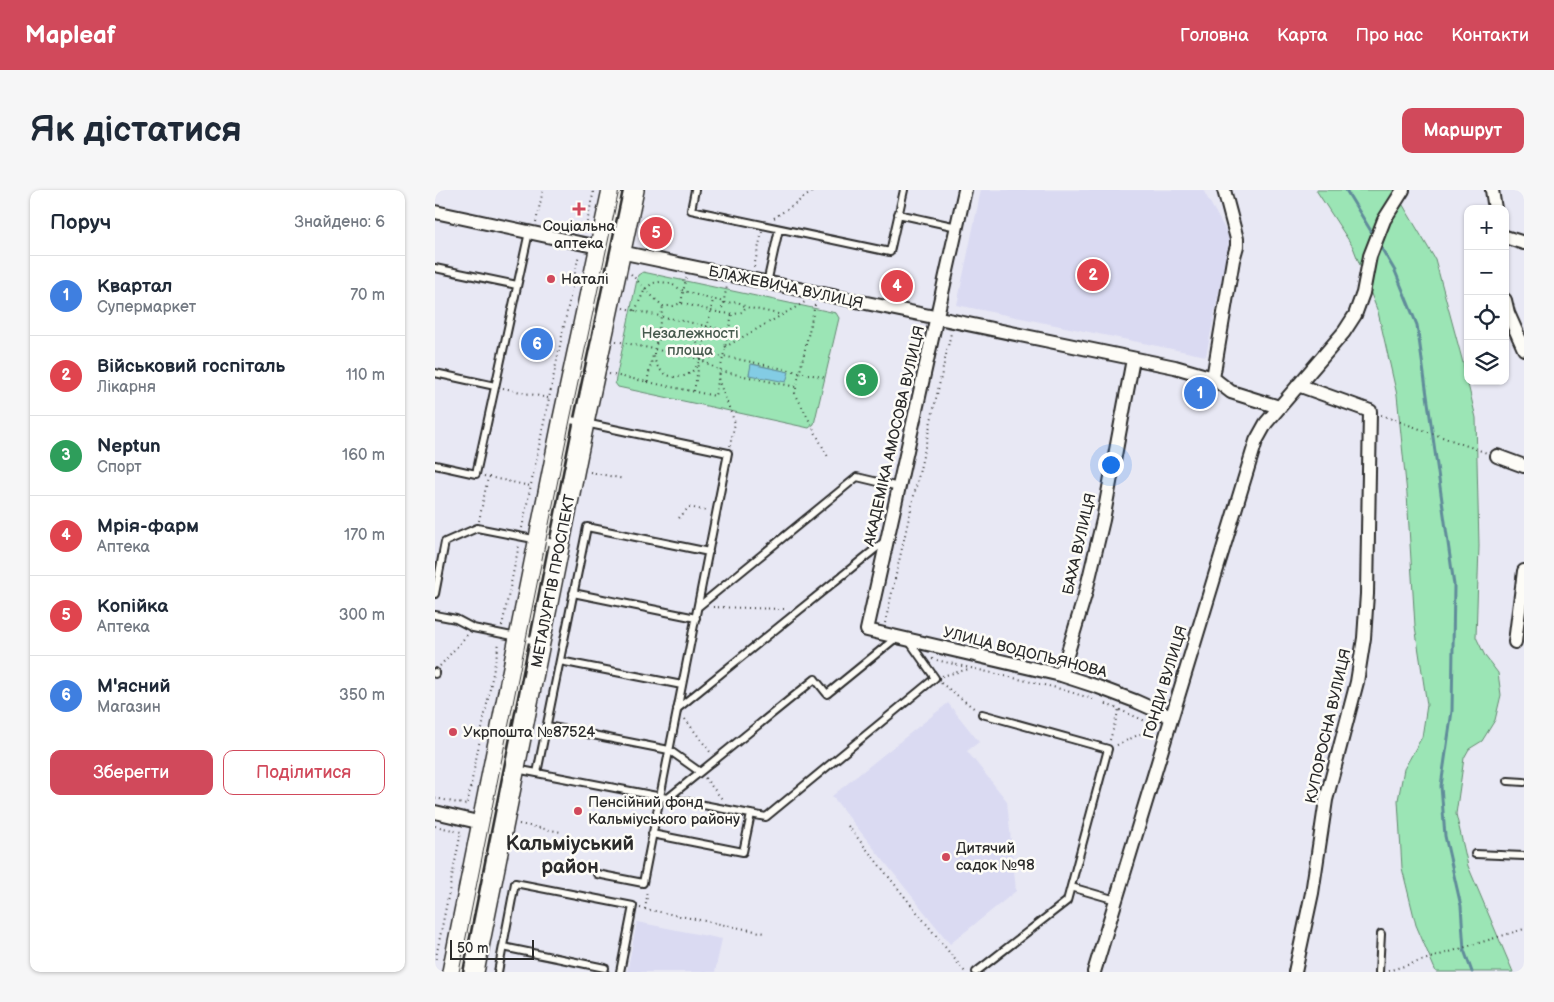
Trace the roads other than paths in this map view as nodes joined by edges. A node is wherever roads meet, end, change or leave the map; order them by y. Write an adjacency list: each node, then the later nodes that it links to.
1 (611, 190): 17 (main road, МЕТАЛУРГІВ ПРОСПЕКТ)
2 (634, 190): 18 (main road, МЕТАЛУРГІВ ПРОСПЕКТ)
3 (695, 190): 14 (lane)
4 (904, 190): 11 (lane)
5 (965, 190): 12 (street, АКАДЕМІКА АМОСОВА ВУЛИЦЯ)
6 (1224, 190): 27 (street)
7 (1403, 190): 29 (street, ГОНДИ ВУЛИЦЯ)
8 (1492, 190): 9 (street)
9 (1494, 205)
10 (435, 212): 13 (street, БЛАЖЕВИЧА ВУЛИЦЯ)
11 (898, 214): 12 (lane); 14 (lane)
12 (957, 227): 23 (street, АКАДЕМІКА АМОСОВА ВУЛИЦЯ)
13 (532, 228): 17 (street, БЛАЖЕВИЧА ВУЛИЦЯ); 21 (lane)
14 (779, 230): 20 (lane)
15 (1509, 238): 16 (street)
16 (1524, 243)
17 (598, 248): 18 (main road, БЛАЖЕВИЧА ВУЛИЦЯ); 31 (main road, МЕТАЛУРГІВ ПРОСПЕКТ)
18 (620, 252): 20 (street, БЛАЖЕВИЧА ВУЛИЦЯ); 32 (main road, МЕТАЛУРГІВ ПРОСПЕКТ)
19 (435, 268): 21 (lane)
20 (767, 283): 23 (street, БЛАЖЕВИЧА ВУЛИЦЯ)
21 (517, 285): 28 (lane)
22 (1509, 315): 24 (street)
23 (937, 318): 25 (street, БЛАЖЕВИЧА ВУЛИЦЯ); 36 (street, АКАДЕМІКА АМОСОВА ВУЛИЦЯ)
24 (1524, 349)
25 (1133, 359): 27 (street, БЛАЖЕВИЧА ВУЛИЦЯ); 53 (street, БАХА ВУЛИЦЯ)
26 (435, 373): 28 (lane)
27 (1213, 378): 30 (street, БЛАЖЕВИЧА ВУЛИЦЯ)
28 (495, 386): 34 (lane)
29 (1298, 386): 30 (street, ГОНДИ ВУЛИЦЯ); 86 (street, КУПОРОСНА ВУЛИЦЯ)
30 (1279, 407): 57 (street, ГОНДИ ВУЛИЦЯ)
31 (563, 418): 32 (lane); 38 (main road, МЕТАЛУРГІВ ПРОСПЕКТ)
32 (584, 423): 39 (main road, МЕТАЛУРГІВ ПРОСПЕКТ); 40 (lane)
33 (1497, 456): 35 (street)
34 (435, 465)
35 (1524, 466)
36 (899, 487): 37 (street, АКАДЕМІКА АМОСОВА ВУЛИЦЯ); 44 (lane)
37 (887, 538): 47 (street, АКАДЕМІКА АМОСОВА ВУЛИЦЯ); 55 (lane)
38 (538, 540): 39 (lane); 42 (lane); 48 (main road, МЕТАЛУРГІВ ПРОСПЕКТ)
39 (560, 544): 50 (main road, МЕТАЛУРГІВ ПРОСПЕКТ)
40 (709, 552): 43 (lane); 44 (lane)
41 (1524, 571): 51 (street)
42 (435, 594)
43 (573, 594): 46 (lane); 52 (lane)
44 (698, 607): 46 (lane)
45 (435, 614): 48 (lane)
46 (695, 618): 54 (lane)
47 (867, 630): 49 (street, УЛИЦА ВОДОПЬЯНОВА)
48 (519, 637): 50 (lane); 69 (main road, МЕТАЛУРГІВ ПРОСПЕКТ)
49 (902, 638): 53 (street, УЛИЦА ВОДОПЬЯНОВА); 61 (lane); 68 (lane)
50 (540, 642): 60 (main road, МЕТАЛУРГІВ ПРОСПЕКТ)
51 (1515, 642)
52 (560, 661): 54 (lane); 58 (lane)
53 (1061, 675): 57 (street, УЛИЦА ВОДОПЬЯНОВА)
54 (682, 685): 55 (lane)
55 (677, 709): 59 (lane)
56 (982, 714): 75 (lane)
57 (1171, 717): 76 (street, ГОНДИ ВУЛИЦЯ)
58 (547, 726): 59 (lane); 62 (lane)
59 (669, 750): 61 (lane); 65 (lane)
60 (515, 769): 62 (lane); 70 (main road, МЕТАЛУРГІВ ПРОСПЕКТ)
61 (700, 772): 66 (lane)
62 (537, 773): 65 (lane)
63 (1508, 781): 64 (lane)
64 (1524, 782)
65 (660, 796): 66 (lane); 71 (lane)
66 (668, 798): 68 (lane)
67 (435, 812): 69 (street)
68 (751, 814): 71 (lane)
69 (482, 823): 70 (main road); 80 (main road, МЕТАЛУРГІВ ПРОСПЕКТ)
70 (510, 825): 81 (main road, МЕТАЛУРГІВ ПРОСПЕКТ)
71 (652, 834): 74 (lane)
72 (1475, 854): 73 (lane)
73 (1524, 856)
74 (597, 874)
75 (1071, 887): 76 (lane); 84 (lane)
76 (1116, 900): 85 (street, ГОНДИ ВУЛИЦЯ)
77 (1381, 934): 87 (lane)
78 (503, 947): 79 (lane); 82 (lane); 83 (lane)
79 (605, 968)
80 (452, 972)
81 (474, 972)
82 (498, 972)
83 (620, 972)
84 (976, 972)
85 (1094, 972)
86 (1295, 972)
87 (1379, 972)

